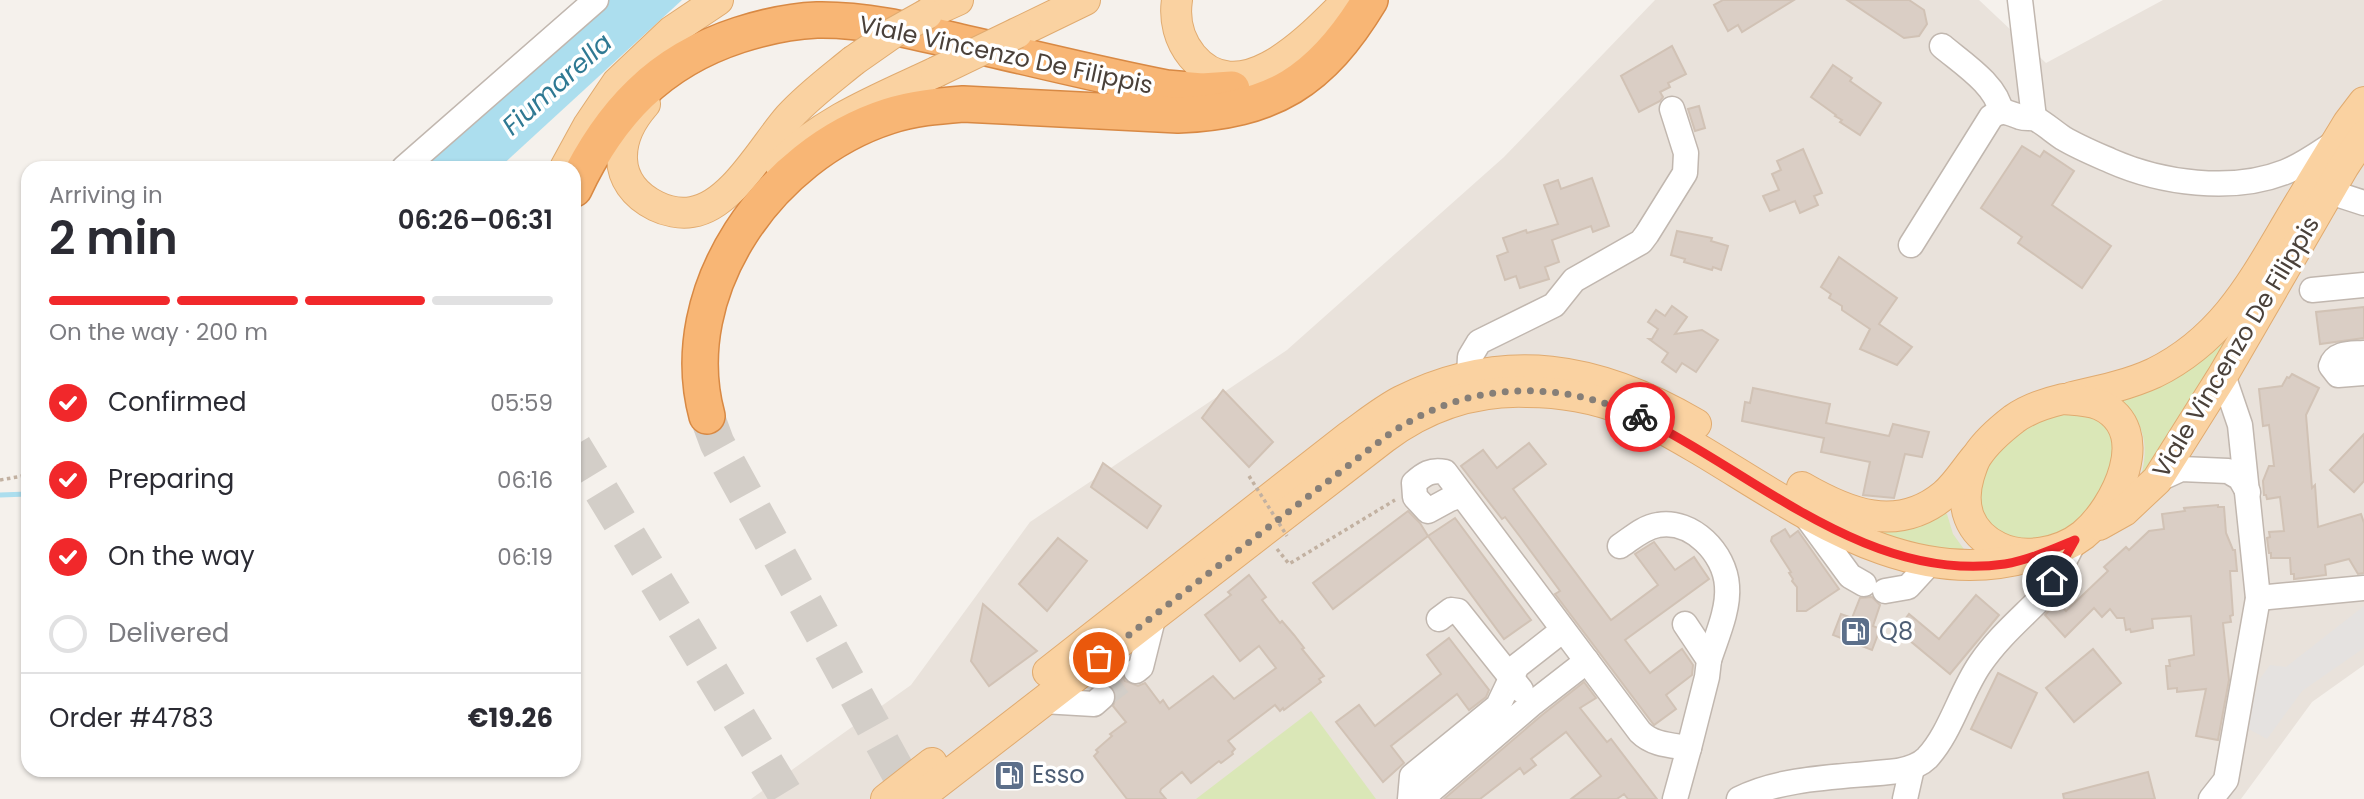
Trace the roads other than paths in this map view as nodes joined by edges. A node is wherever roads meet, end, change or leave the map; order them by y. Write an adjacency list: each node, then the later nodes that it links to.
1 (596, 0): 14 (street)
2 (718, 0): 15 (main road)
3 (958, 0): 7 (main road, bridge)
4 (1085, 0): 27 (main road, bridge)
5 (1177, 0): 7 (main road)
6 (2020, 0): 12 (street)
7 (1354, 7): 16 (highway, Viale Vincenzo De Filippis); 27 (highway, Viale Vincenzo De Filippis)
8 (1942, 46): 11 (street)
9 (2364, 102): 13 (main road, Viale Vincenzo De Filippis)
10 (1672, 108): 25 (street)
11 (2001, 112): 12 (street); 19 (street)
12 (2034, 118): 13 (street)
13 (2350, 139): 17 (main road, Viale Vincenzo De Filippis); 26 (main road, Viale Vincenzo De Filippis)
14 (412, 161)
15 (569, 161)
16 (581, 176)
17 (2330, 192): 18 (street); 24 (main road, Viale Vincenzo De Filippis)
18 (2364, 203)
19 (1911, 245)
20 (2364, 285): 21 (street)
21 (2312, 290)
22 (2364, 353): 23 (street)
23 (2364, 373)
24 (2223, 375): 29 (main road, Viale Vincenzo De Filippis); 30 (street)
25 (1469, 376): 28 (main road, Viale Vincenzo De Filippis); 52 (main road, Viale Vincenzo De Filippis)
26 (2063, 399): 28 (main road, Viale Vincenzo De Filippis); 33 (main road, Viale Vincenzo De Filippis)
27 (705, 406)
28 (1975, 458): 35 (main road, Viale Vincenzo De Filippis)
29 (2157, 480): 30 (street); 33 (main road, Viale Vincenzo De Filippis)
30 (2248, 492): 38 (street)
31 (1462, 495): 42 (street)
32 (1802, 511): 36 (main road, Viale Vincenzo De Filippis); 36 (street); 39 (main road, Viale Vincenzo De Filippis)
33 (2079, 537): 35 (main road, Viale Vincenzo De Filippis); 51 (street)
34 (1620, 546): 43 (street)
35 (2041, 553): 36 (main road, Viale Vincenzo De Filippis)
36 (1930, 563)
37 (2364, 588): 38 (street)
38 (2258, 598): 59 (street)
39 (1154, 615): 45 (street); 48 (main road, Viale Vincenzo De Filippis)
40 (1439, 619): 46 (street)
41 (1685, 624): 43 (street)
42 (1563, 630): 44 (street); 46 (street)
43 (1709, 660): 50 (street)
44 (1587, 661): 49 (street); 50 (street)
45 (1136, 671)
46 (1511, 680): 49 (street); 54 (street)
47 (1102, 698): 48 (street)
48 (1044, 701): 53 (main road, Viale Vincenzo De Filippis)
49 (1533, 703): 55 (street)
50 (1689, 748): 56 (street)
51 (1912, 768): 57 (street); 58 (street)
52 (886, 799)
53 (917, 799)
54 (1410, 799)
55 (1421, 799)
56 (1675, 799)
57 (1739, 799)
58 (1905, 799)
59 (2211, 799)

